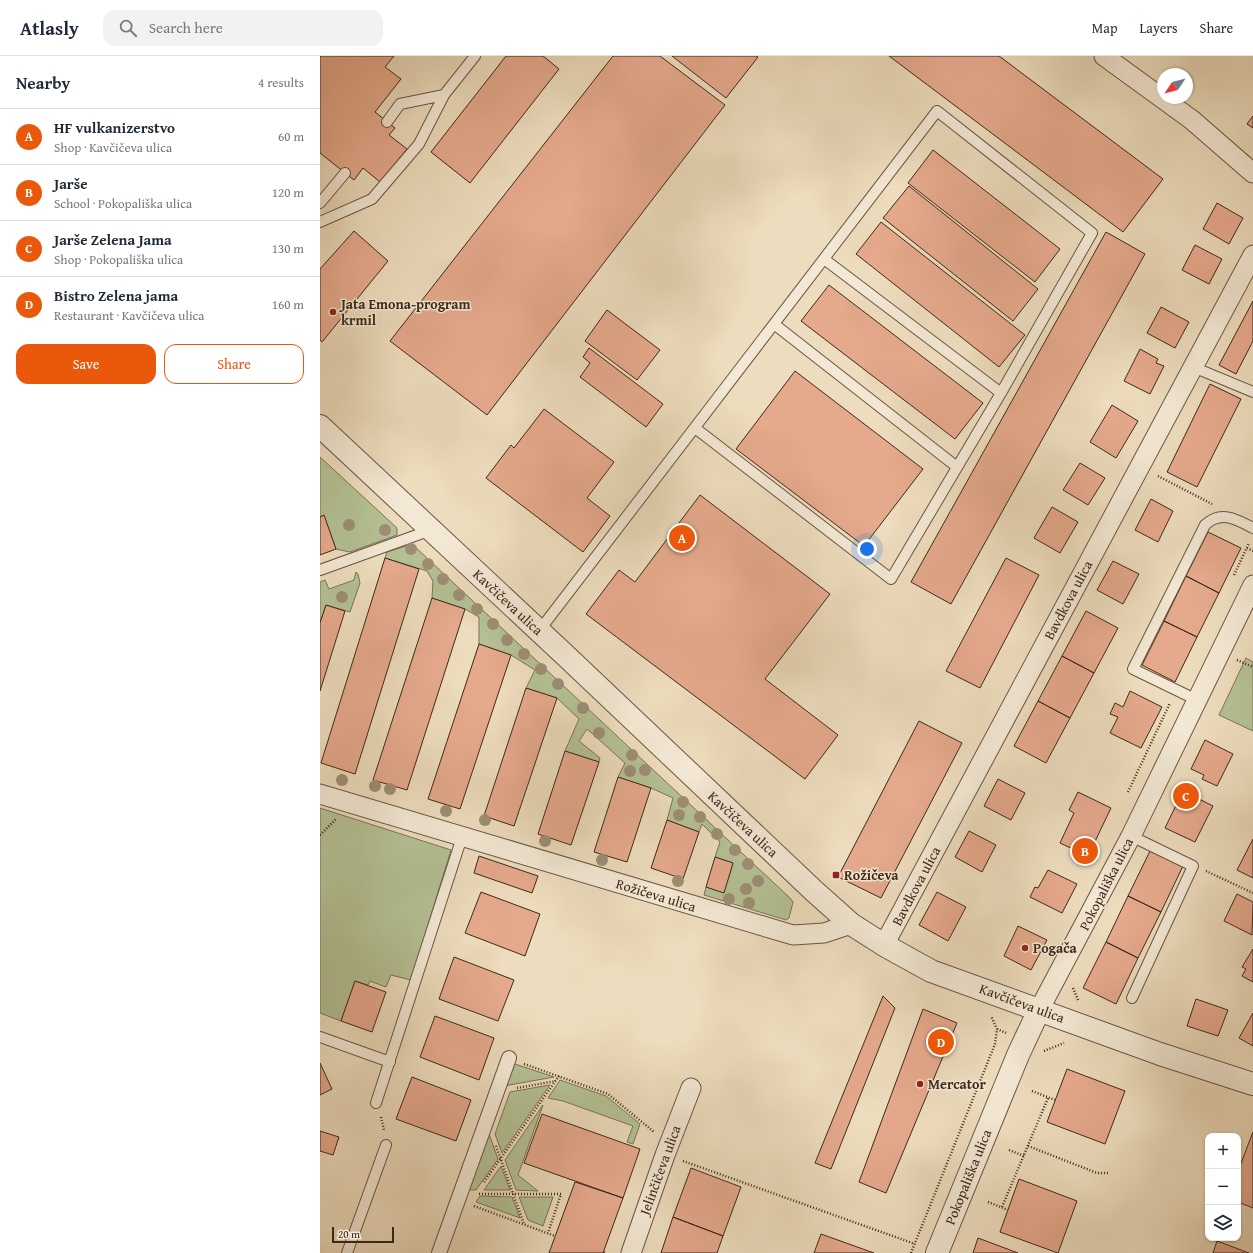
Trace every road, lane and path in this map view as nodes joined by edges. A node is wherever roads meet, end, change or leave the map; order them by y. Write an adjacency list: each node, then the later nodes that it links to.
1 (475, 56): 3 (lane)
2 (1104, 56): 6 (street)
3 (444, 95): 4 (lane); 8 (lane)
4 (387, 122)
5 (345, 173): 7 (lane)
6 (1253, 173)
7 (320, 203)
8 (320, 222)
9 (1253, 255): 12 (street, Bavdkova ulica)
10 (824, 259): 11 (lane); 14 (lane); 14 (lane)
11 (774, 324): 16 (lane); 17 (lane)
12 (1193, 367): 13 (lane); 18 (street, Bavdkova ulica)
13 (1253, 392)
14 (1001, 393): 17 (lane)
15 (320, 426): 21 (street, Kavčičeva ulica)
16 (694, 428): 17 (lane); 26 (lane)
17 (957, 467)
18 (1140, 467): 19 (path); 34 (street, Bavdkova ulica)
19 (1220, 517): 20 (lane); 27 (lane)
20 (1253, 528)
21 (431, 530): 24 (lane); 26 (street, Kavčičeva ulica)
22 (1247, 548): 23 (path)
23 (1253, 551)
24 (320, 570)
25 (1253, 585): 27 (street, Pokopališka ulica)
26 (539, 631): 33 (street, Kavčičeva ulica)
27 (1197, 700): 29 (street, Pokopališka ulica)
28 (320, 794): 30 (street, Rožičeva ulica)
29 (1131, 836): 31 (lane); 38 (street, Pokopališka ulica)
30 (462, 837): 33 (street, Rožičeva ulica); 44 (lane)
31 (1193, 866): 32 (path); 36 (lane)
32 (1253, 893)
33 (852, 924): 34 (street, Kavčičeva ulica)
34 (884, 945): 38 (street, Kavčičeva ulica)
35 (1073, 988): 37 (path)
36 (1132, 998)
37 (1079, 1002)
38 (1040, 1010): 47 (street, Kavčičeva ulica); 75 (street, Pokopališka ulica)
39 (996, 1023): 70 (path, Pokopališka ulica)
40 (320, 1036): 44 (lane)
41 (1062, 1043): 42 (path)
42 (1046, 1050)
43 (509, 1058): 45 (path); 50 (street)
44 (390, 1062): 53 (lane)
45 (559, 1076): 46 (path); 57 (path)
46 (556, 1081): 50 (path); 60 (path)
47 (1253, 1084)
48 (691, 1088): 57 (street, Jelinčičeva ulica)
49 (1032, 1091): 51 (path)
50 (496, 1092): 54 (street)
51 (1048, 1098): 52 (path); 56 (path)
52 (1055, 1100)
53 (376, 1103): 55 (path)
54 (487, 1118): 60 (path); 63 (street)
55 (386, 1145): 71 (lane)
56 (1028, 1146): 59 (path); 61 (path)
57 (668, 1147): 70 (path); 73 (street, Jelinčičeva ulica)
58 (1009, 1150): 59 (path)
59 (1024, 1156): 65 (path)
60 (501, 1158): 62 (path); 62 (path)
61 (1109, 1173)
62 (514, 1194): 67 (path); 68 (path)
63 (457, 1199): 67 (path); 72 (street)
64 (988, 1202): 65 (path)
65 (1002, 1207): 66 (path)
66 (1008, 1210)
67 (524, 1224): 68 (path)
68 (548, 1233): 69 (path)
69 (556, 1236)
70 (915, 1244): 74 (path, Pokopališka ulica)
71 (347, 1253)
72 (439, 1253)
73 (631, 1253)
74 (911, 1253)
75 (937, 1253)

